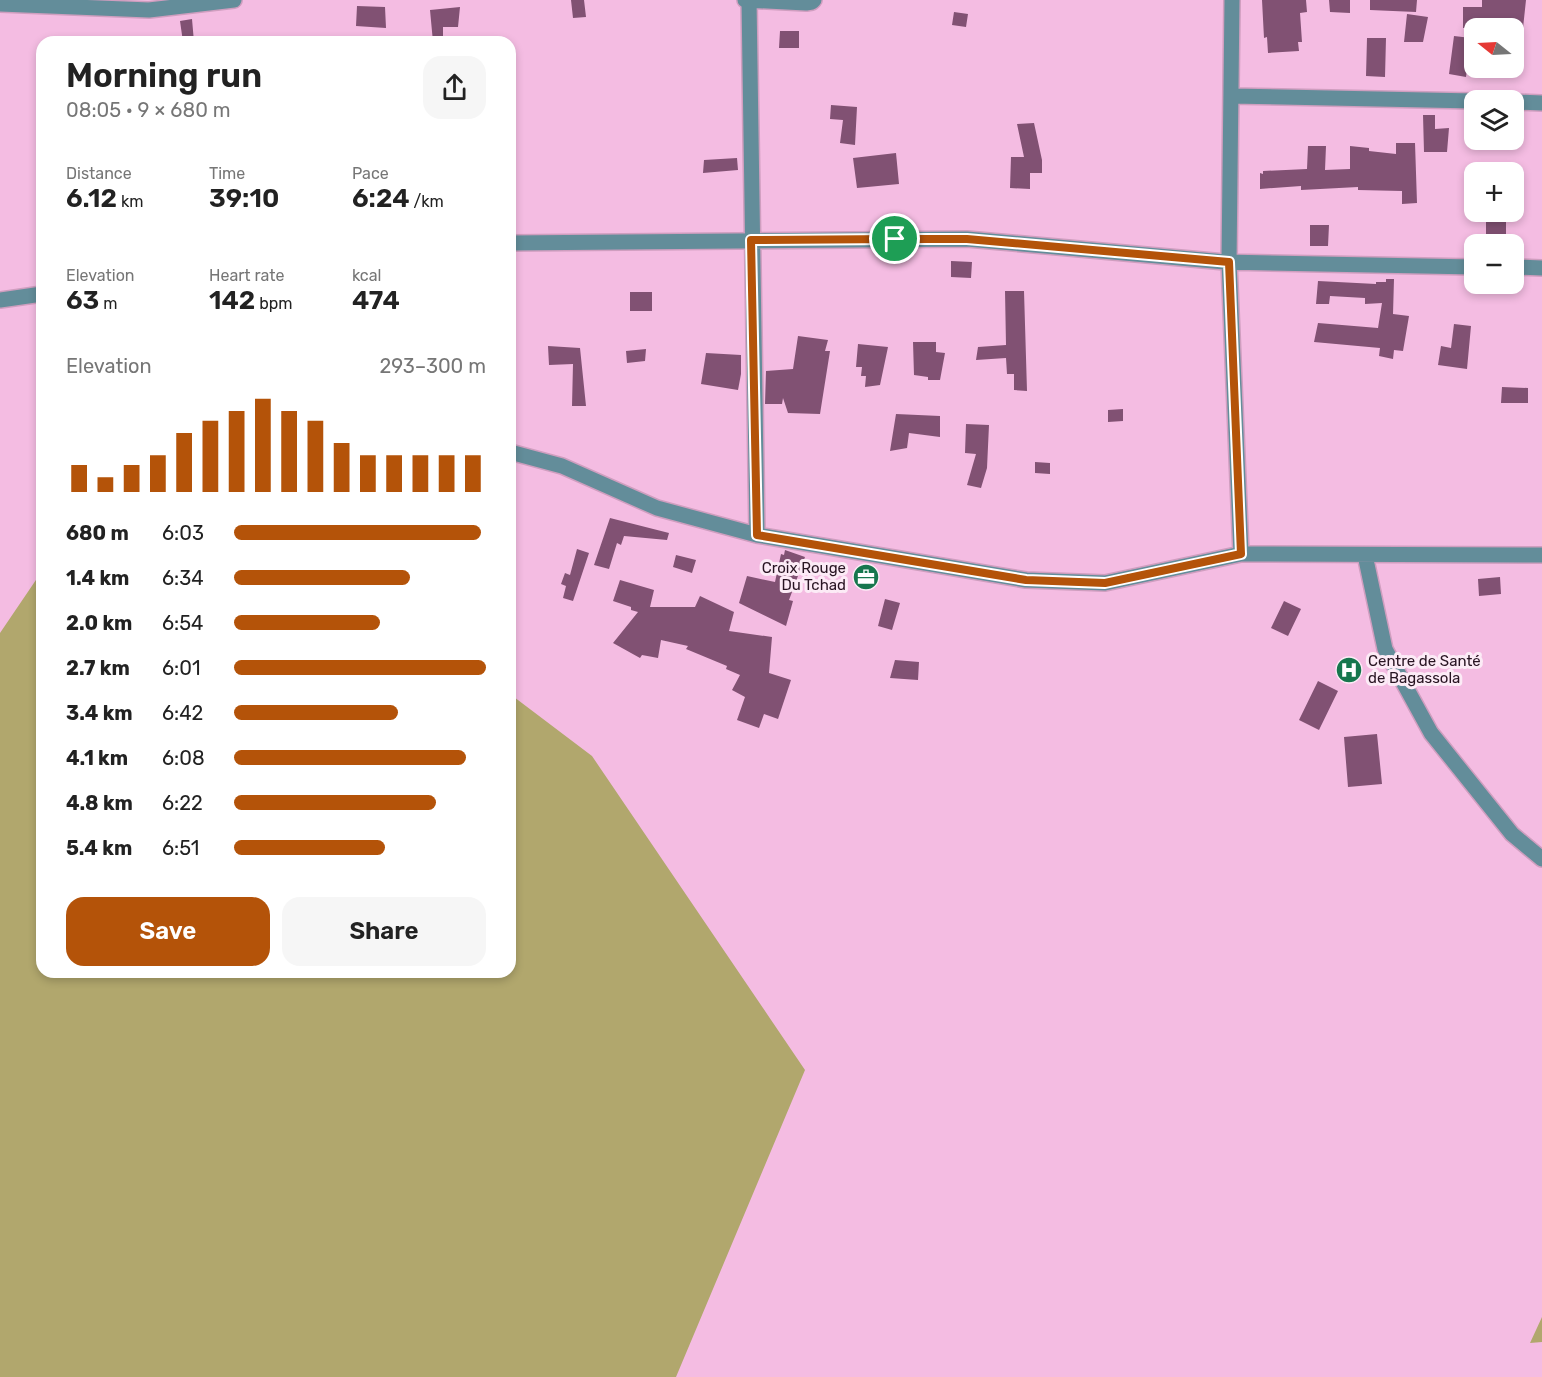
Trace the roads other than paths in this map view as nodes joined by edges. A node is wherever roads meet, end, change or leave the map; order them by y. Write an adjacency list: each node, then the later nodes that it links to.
1 (234, 0): 5 (street)
2 (748, 0): 3 (street); 11 (street)
3 (814, 0)
4 (1232, 0): 7 (street)
5 (25, 3): 6 (street)
6 (0, 4)
7 (1231, 96): 8 (street); 13 (street)
8 (1464, 101)
9 (1524, 102): 10 (street)
10 (1542, 103)
11 (751, 240): 12 (street); 13 (street); 20 (street)
12 (516, 243)
13 (1229, 262): 14 (street); 21 (street)
14 (1464, 267)
15 (1524, 267): 16 (street)
16 (1542, 268)
17 (36, 295): 18 (street)
18 (0, 300)
19 (516, 454): 20 (street)
20 (757, 535): 21 (street)
21 (1241, 554): 22 (street)
22 (1365, 555): 23 (street); 24 (street)
23 (1542, 555)
24 (1542, 859)

